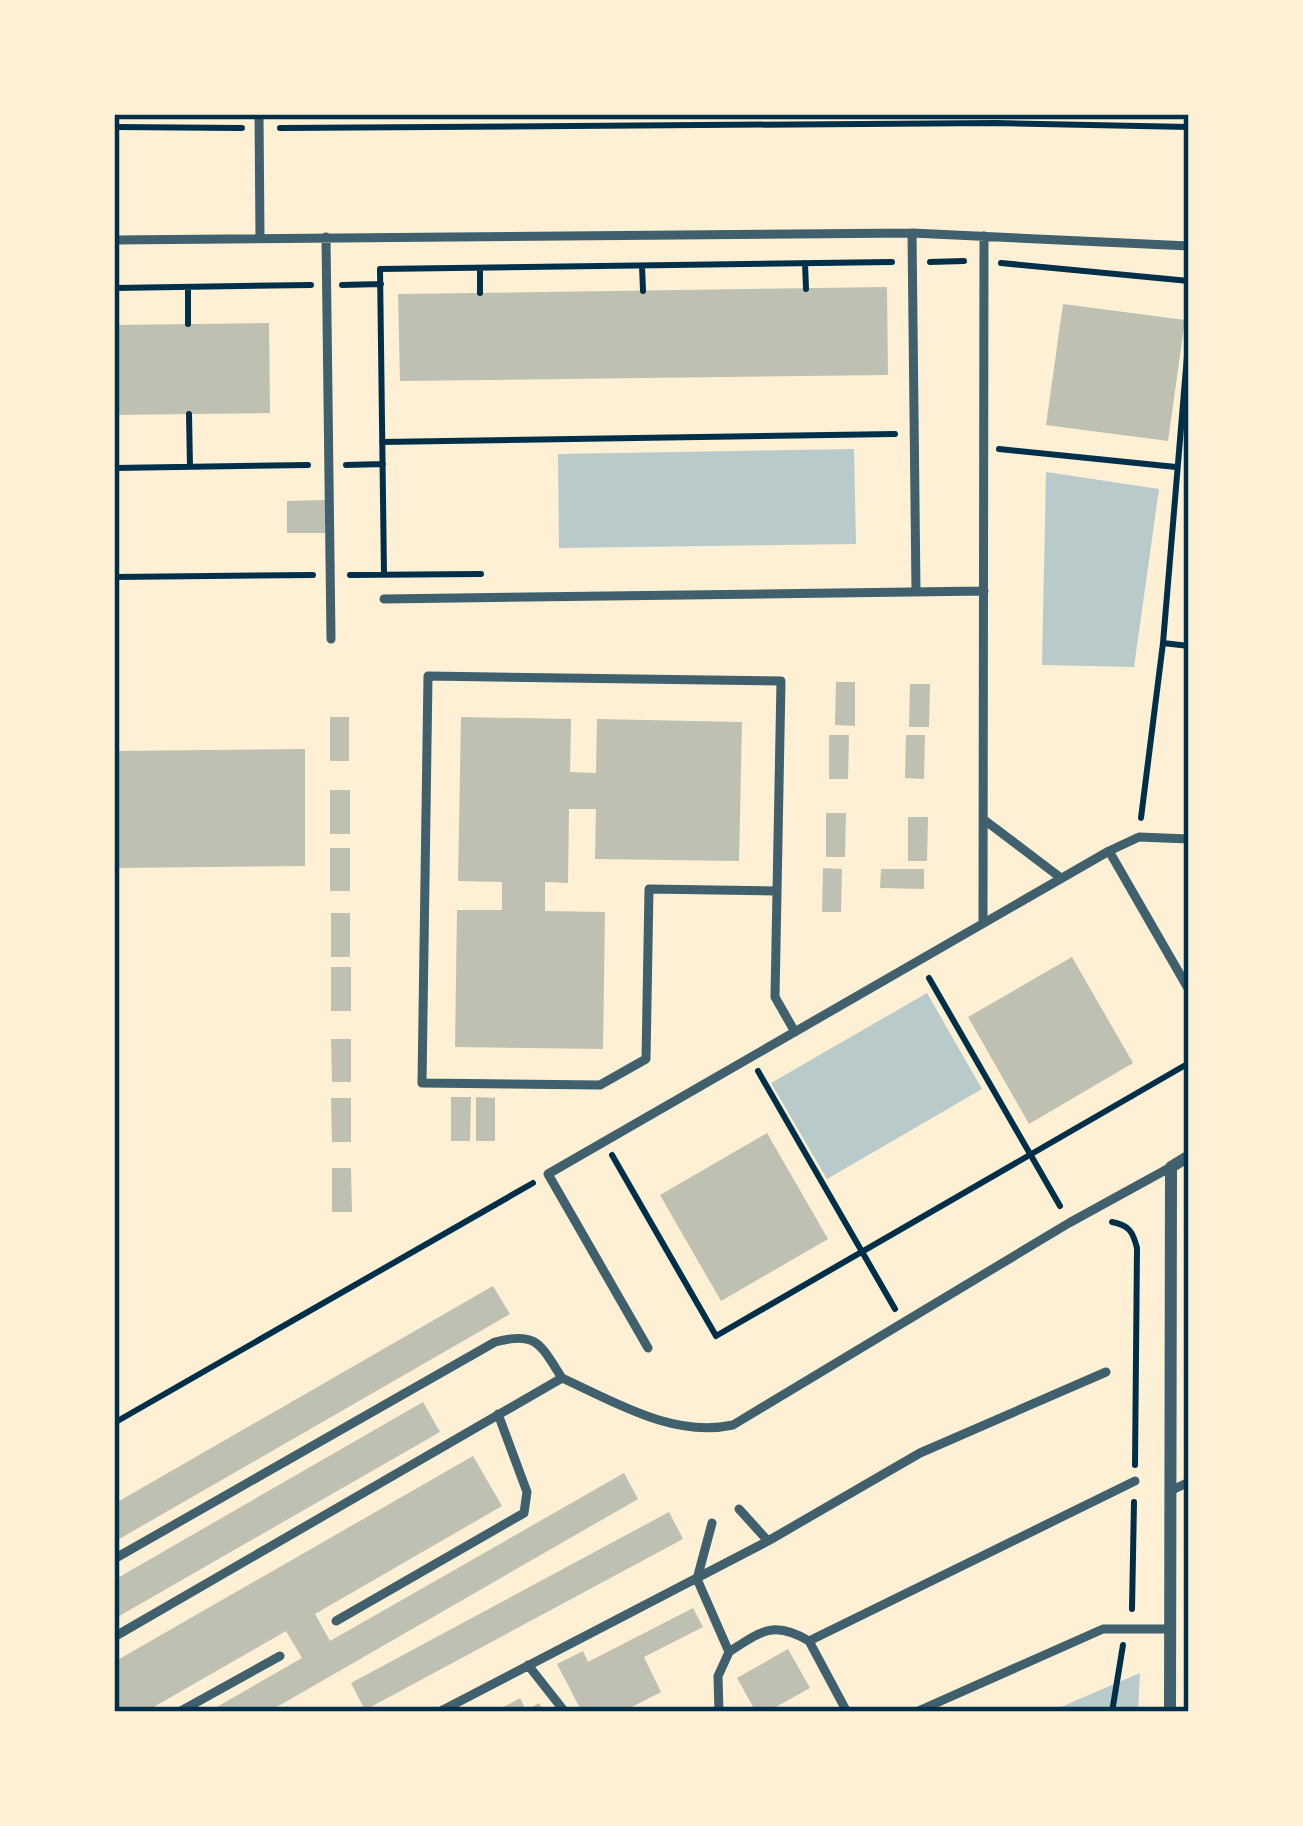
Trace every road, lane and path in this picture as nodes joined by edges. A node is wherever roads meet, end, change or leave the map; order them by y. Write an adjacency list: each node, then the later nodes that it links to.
1 (260, 114): 4 (lane)
2 (114, 127): 4 (path)
3 (1189, 127): 4 (path)
4 (260, 128): 9 (lane)
5 (912, 233): 6 (lane); 7 (lane); 13 (lane)
6 (380, 236): 8 (lane); 17 (path)
7 (984, 236): 11 (lane); 12 (lane)
8 (326, 237): 9 (lane); 20 (lane)
9 (260, 238): 10 (lane)
10 (114, 239)
11 (1189, 247)
12 (985, 261): 13 (path); 18 (path); 31 (lane)
13 (913, 262): 14 (path); 29 (lane)
14 (805, 263): 15 (path); 23 (path)
15 (642, 266): 16 (path); 24 (path)
16 (480, 268): 17 (path); 25 (path)
17 (380, 269): 19 (path)
18 (1189, 281)
19 (381, 284): 20 (path); 30 (path)
20 (327, 285): 21 (path); 33 (lane)
21 (188, 287): 22 (path); 26 (path)
22 (114, 288)
23 (806, 289)
24 (643, 291)
25 (480, 293)
26 (188, 324)
27 (1189, 332): 35 (path)
28 (189, 414): 34 (path)
29 (914, 434): 30 (path); 38 (lane)
30 (382, 442): 32 (path)
31 (984, 448): 35 (path); 37 (lane)
32 (383, 464): 33 (path); 39 (path)
33 (329, 465): 34 (path); 40 (lane)
34 (190, 467): 36 (path)
35 (1176, 467): 41 (path)
36 (114, 468)
37 (984, 591): 38 (lane); 43 (lane)
38 (916, 592): 39 (lane)
39 (385, 599)
40 (331, 639)
41 (1163, 643): 42 (path); 44 (path)
42 (1189, 646)
43 (983, 819): 47 (lane); 49 (lane)
44 (1139, 837): 45 (lane); 46 (lane)
45 (1189, 839)
46 (1109, 851): 47 (lane); 51 (lane)
47 (1061, 878): 49 (lane)
48 (777, 891): 48 (lane); 52 (lane)
49 (983, 923): 50 (lane)
50 (919, 961): 52 (lane); 56 (path)
51 (1189, 990)
52 (795, 1032): 53 (lane)
53 (750, 1058): 55 (lane); 62 (path)
54 (1189, 1063): 56 (path)
55 (604, 1142): 59 (lane); 62 (path)
56 (1030, 1155): 60 (path); 62 (path)
57 (1189, 1156): 58 (street)
58 (1171, 1167): 61 (lane); 71 (street)
59 (548, 1174): 64 (lane); 68 (path)
60 (1050, 1189)
61 (1069, 1223): 66 (lane); 69 (path)
62 (862, 1252): 63 (path)
63 (882, 1286)
64 (648, 1348)
65 (1106, 1372): 74 (lane)
66 (562, 1378): 67 (lane); 75 (lane)
67 (498, 1414): 77 (lane); 80 (lane)
68 (114, 1423)
69 (1135, 1481): 79 (path); 81 (lane)
70 (1189, 1483): 71 (lane)
71 (1170, 1490): 78 (street)
72 (739, 1509): 74 (lane)
73 (712, 1523): 76 (lane)
74 (768, 1541): 76 (lane)
75 (114, 1559)
76 (698, 1579): 82 (lane); 84 (lane)
77 (336, 1621)
78 (1170, 1628): 79 (lane); 92 (street)
79 (1126, 1629): 90 (lane); 91 (path)
80 (114, 1637)
81 (809, 1641): 82 (lane); 89 (lane)
82 (729, 1652): 88 (lane)
83 (280, 1656): 85 (lane)
84 (529, 1665): 86 (lane); 87 (lane)
85 (179, 1712)
86 (439, 1712)
87 (565, 1712)
88 (719, 1712)
89 (847, 1712)
90 (916, 1712)
91 (1112, 1712)
92 (1170, 1712)

